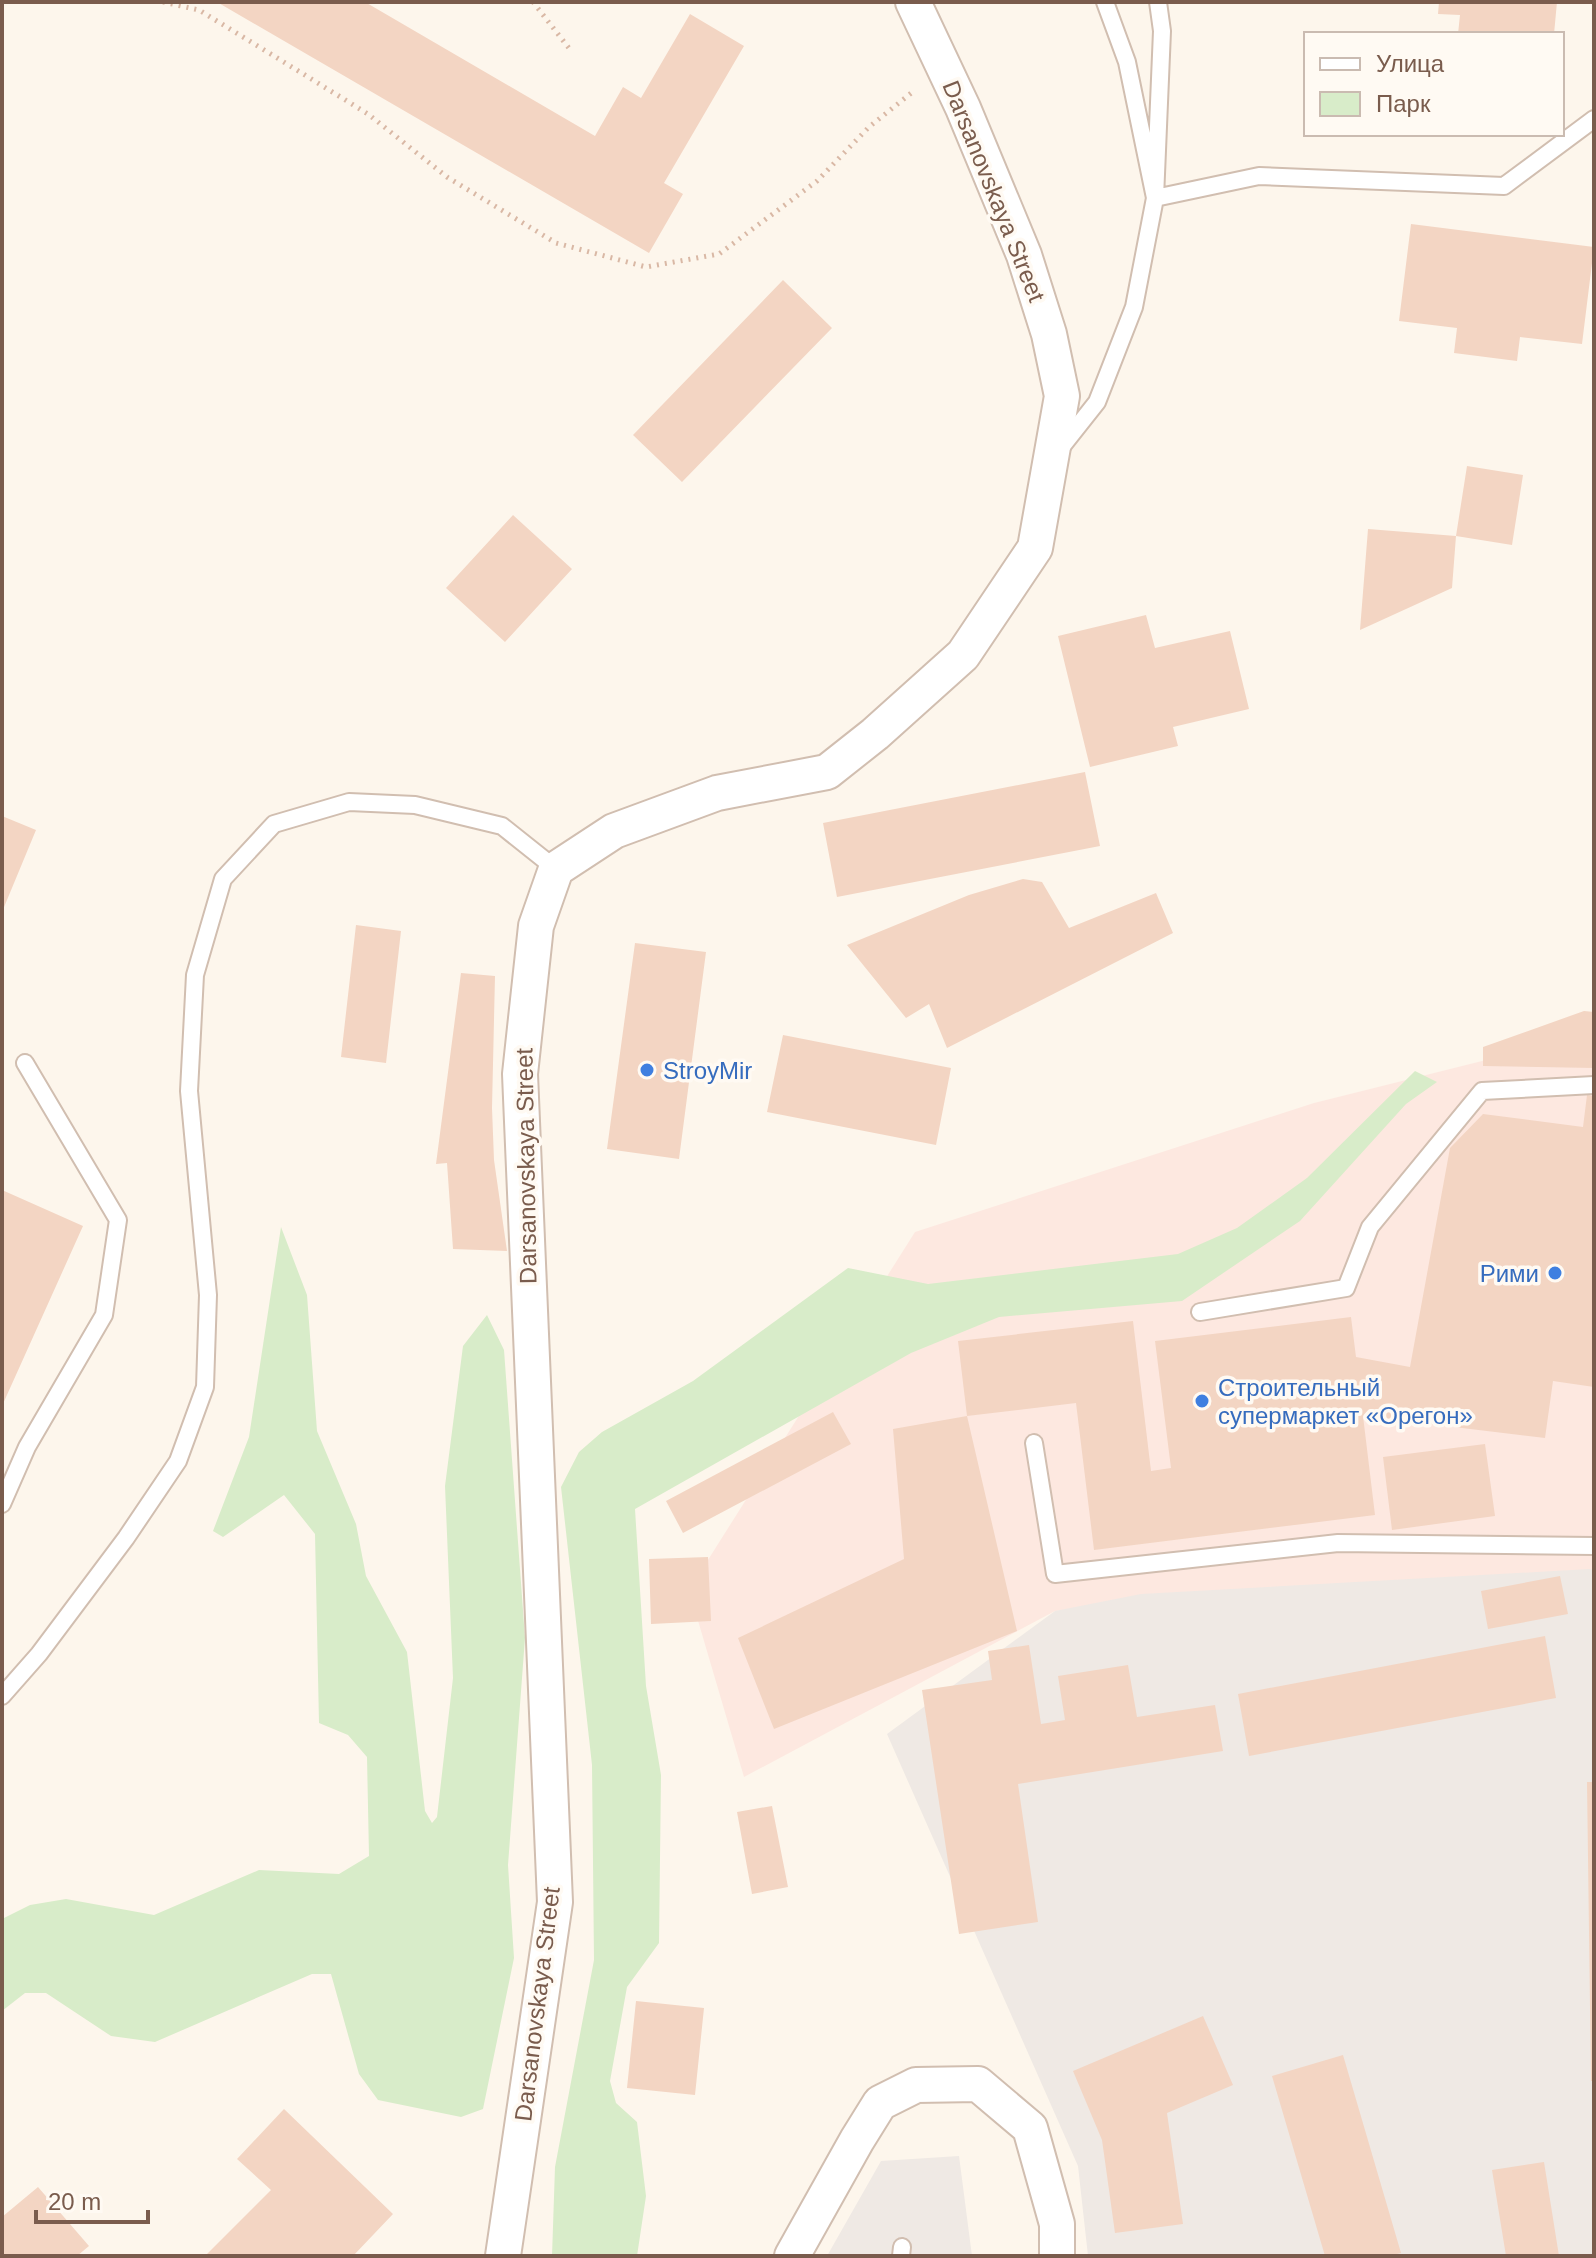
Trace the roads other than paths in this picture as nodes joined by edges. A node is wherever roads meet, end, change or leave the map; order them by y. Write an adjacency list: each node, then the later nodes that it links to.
1 (913, 2): 6 (street, Darsanovskaya Street)
2 (1105, 2): 5 (lane)
3 (1158, 2): 5 (lane)
4 (1594, 119): 5 (lane)
5 (1155, 198): 6 (lane)
6 (1050, 462): 7 (street, Darsanovskaya Street)
7 (556, 869): 14 (lane); 15 (street, Darsanovskaya Street)
8 (25, 1063): 12 (lane)
9 (1594, 1085): 10 (lane)
10 (1200, 1312)
11 (1034, 1443): 13 (lane)
12 (2, 1504)
13 (1594, 1546)
14 (2, 1696)
15 (503, 2256)
16 (792, 2256): 17 (street)
17 (1057, 2256)

